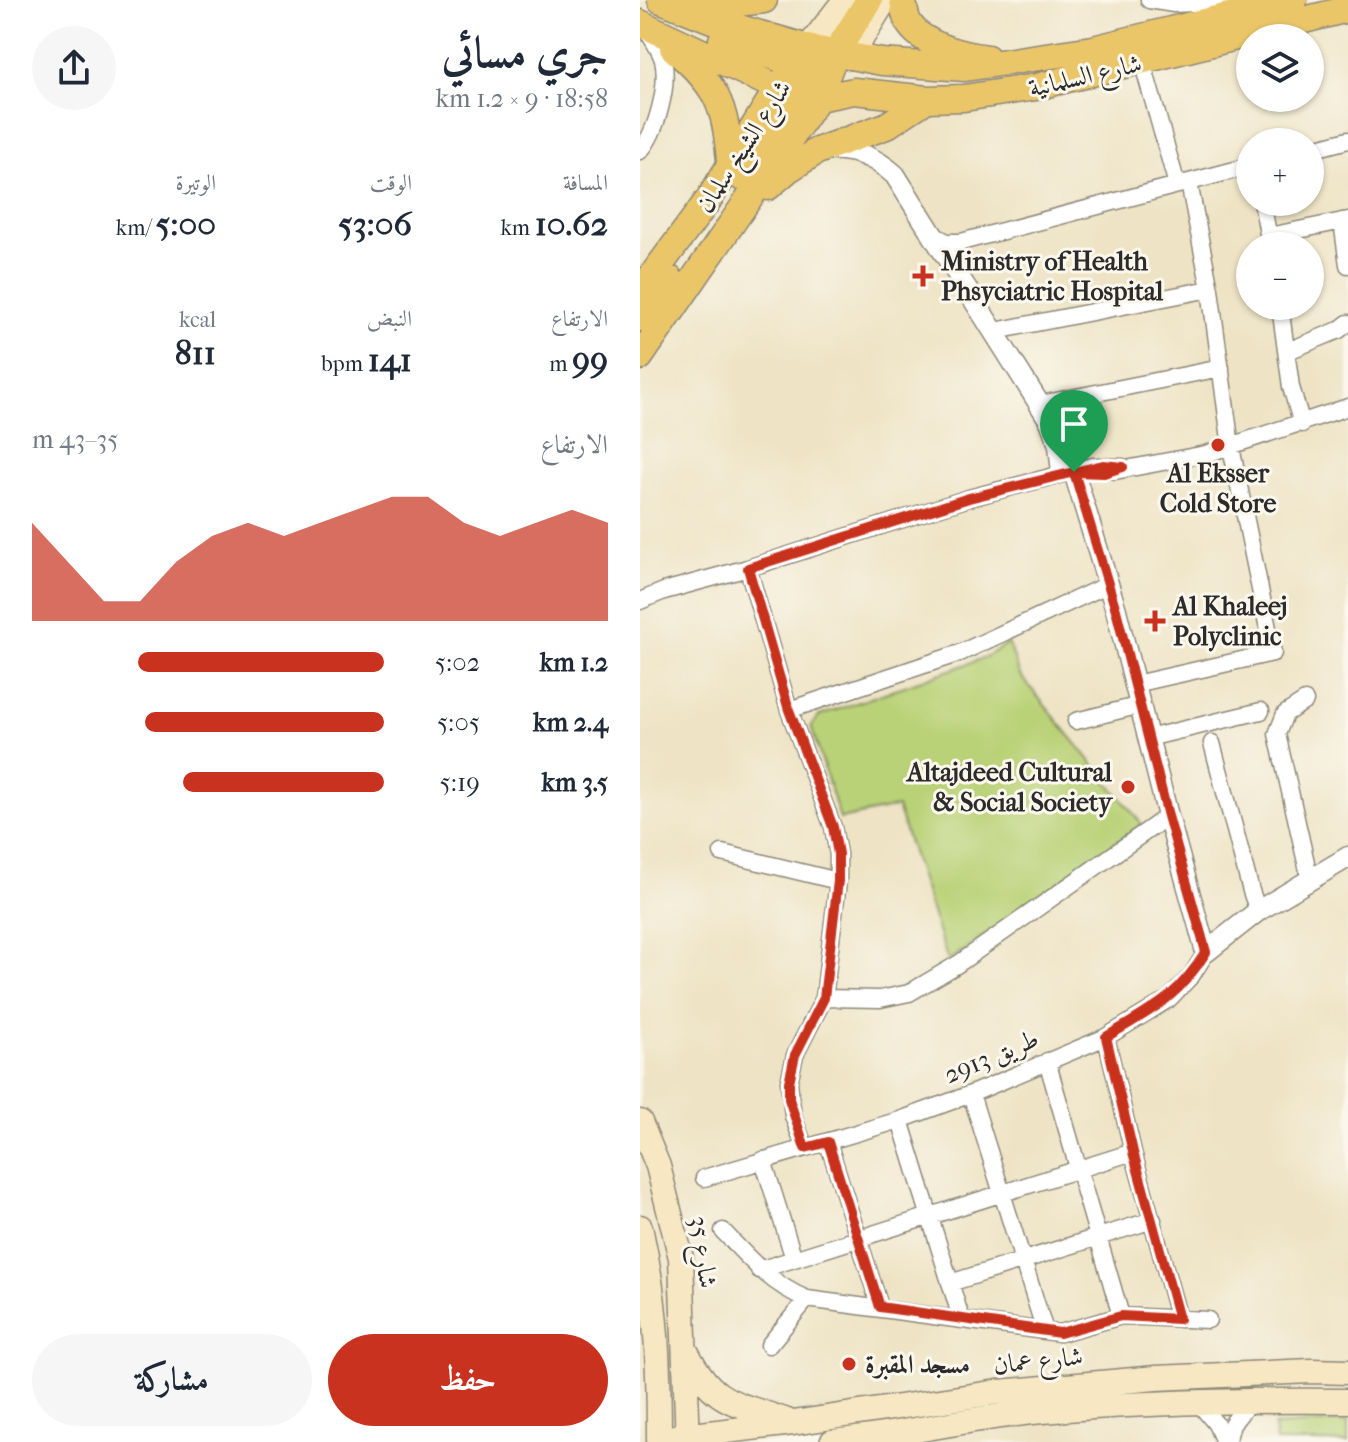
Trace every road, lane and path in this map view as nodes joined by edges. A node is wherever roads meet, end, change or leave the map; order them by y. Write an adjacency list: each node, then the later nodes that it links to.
1 (764, 0): 9 (main road)
2 (845, 0): 15 (main road, شارع الشيخ سلمان)
3 (869, 0): 15 (main road)
4 (885, 0): 15 (main road, شارع الشيخ سلمان)
5 (903, 0): 13 (main road)
6 (1149, 0): 8 (street)
7 (1294, 0): 12 (main road, شارع السلمانية)
8 (1230, 1)
9 (672, 4): 15 (main road)
10 (1348, 9): 14 (main road, شارع السلمانية)
11 (644, 22): 15 (main road); 19 (street); 21 (main road)
12 (1052, 57): 13 (main road, شارع السلمانية); 15 (main road)
13 (1010, 61): 15 (main road, شارع السلمانية)
14 (1142, 61): 16 (main road, شارع السلمانية); 23 (street)
15 (815, 73): 16 (main road, شارع السلمانية); 21 (main road, شارع الشيخ سلمان); 24 (main road, شارع الشيخ سلمان); 30 (main road)
16 (927, 99): 20 (main road)
17 (1348, 140): 18 (street)
18 (1324, 146)
19 (640, 151)
20 (817, 151): 24 (main road); 28 (street)
21 (730, 161): 26 (main road, شارع الشيخ سلمان)
22 (1236, 170): 23 (street)
23 (1183, 184): 28 (street); 31 (street)
24 (741, 211): 30 (main road, شارع الشيخ سلمان)
25 (1345, 221): 27 (street); 29 (street)
26 (686, 231): 32 (main road, شارع الشيخ سلمان); 33 (main road)
27 (1303, 232)
28 (935, 236): 36 (street)
29 (1348, 265)
30 (695, 274): 38 (main road, شارع الشيخ سلمان)
31 (1210, 289): 36 (street); 39 (street)
32 (640, 292)
33 (640, 318)
34 (1282, 320): 37 (street)
35 (1348, 323): 37 (street)
36 (995, 331): 40 (street)
37 (1288, 351): 42 (street)
38 (640, 357)
39 (1221, 368): 40 (street); 43 (street)
40 (1041, 404): 44 (street)
41 (1348, 407): 42 (street)
42 (1302, 424): 43 (street)
43 (1231, 447): 44 (street); 50 (street)
44 (1074, 472): 45 (street); 46 (street)
45 (748, 568): 48 (street); 53 (street)
46 (1109, 584): 50 (street); 53 (street)
47 (640, 588): 48 (street)
48 (664, 591): 49 (street)
49 (640, 601)
50 (1135, 684): 52 (street)
51 (1305, 701): 61 (street)
52 (1141, 705): 55 (street); 56 (street)
53 (789, 710): 62 (street)
54 (1261, 711): 56 (street)
55 (1076, 721)
56 (1148, 738): 58 (street)
57 (1212, 743): 63 (street)
58 (1168, 816): 64 (street); 65 (street)
59 (722, 853): 62 (street)
60 (1348, 857): 61 (street, طريق 2913)
61 (1310, 880): 63 (street, طريق 2913)
62 (838, 881): 65 (street)
63 (1258, 911): 64 (street, طريق 2913)
64 (1206, 952): 66 (street, طريق 2913)
65 (824, 998): 72 (street)
66 (1106, 1037): 67 (street, طريق 2913); 73 (street)
67 (1047, 1061): 68 (street, طريق 2913); 75 (street)
68 (971, 1094): 69 (street, طريق 2913); 77 (street)
69 (900, 1120): 71 (street, طريق 2913); 78 (street)
70 (640, 1122): 97 (main road, شارع 35)
71 (828, 1142): 72 (street, طريق 2913); 82 (street)
72 (805, 1148): 74 (street, طريق 2913)
73 (1133, 1152): 75 (street); 79 (street)
74 (763, 1160): 76 (street, طريق 2913); 84 (street)
75 (1079, 1168): 77 (street); 83 (street)
76 (704, 1178)
77 (1003, 1192): 78 (street); 85 (street)
78 (930, 1216): 82 (street); 87 (street)
79 (1153, 1220): 83 (street); 92 (street)
80 (640, 1227): 95 (main road)
81 (723, 1231): 86 (street)
82 (859, 1238): 84 (street); 89 (street)
83 (1099, 1238): 85 (street); 90 (street)
84 (794, 1259): 86 (street)
85 (1023, 1261): 87 (street); 94 (street)
86 (759, 1270): 88 (street)
87 (950, 1283): 91 (street)
88 (807, 1299): 89 (street); 96 (street)
89 (880, 1307): 91 (street)
90 (1121, 1316): 92 (street); 94 (street)
91 (961, 1318): 94 (street)
92 (1179, 1319): 93 (street)
93 (1208, 1320)
94 (1045, 1331)
95 (658, 1345): 102 (main road); 106 (main road)
96 (769, 1345)
97 (685, 1348): 103 (main road); 104 (main road, شارع 35)
98 (1348, 1372): 103 (main road, شارع عمان)
99 (1251, 1400): 100 (main road, شارع عمان); 101 (main road, شارع عمان); 109 (street)
100 (1348, 1401)
101 (1198, 1402): 105 (main road, شارع عمان); 109 (street)
102 (640, 1403)
103 (793, 1423): 104 (main road, شارع عمان)
104 (688, 1439): 106 (main road, شارع عمان)
105 (874, 1439): 108 (main road, شارع عمان)
106 (653, 1441)
107 (832, 1442): 108 (main road, شارع عمان)
108 (841, 1442)
109 (1225, 1442)

